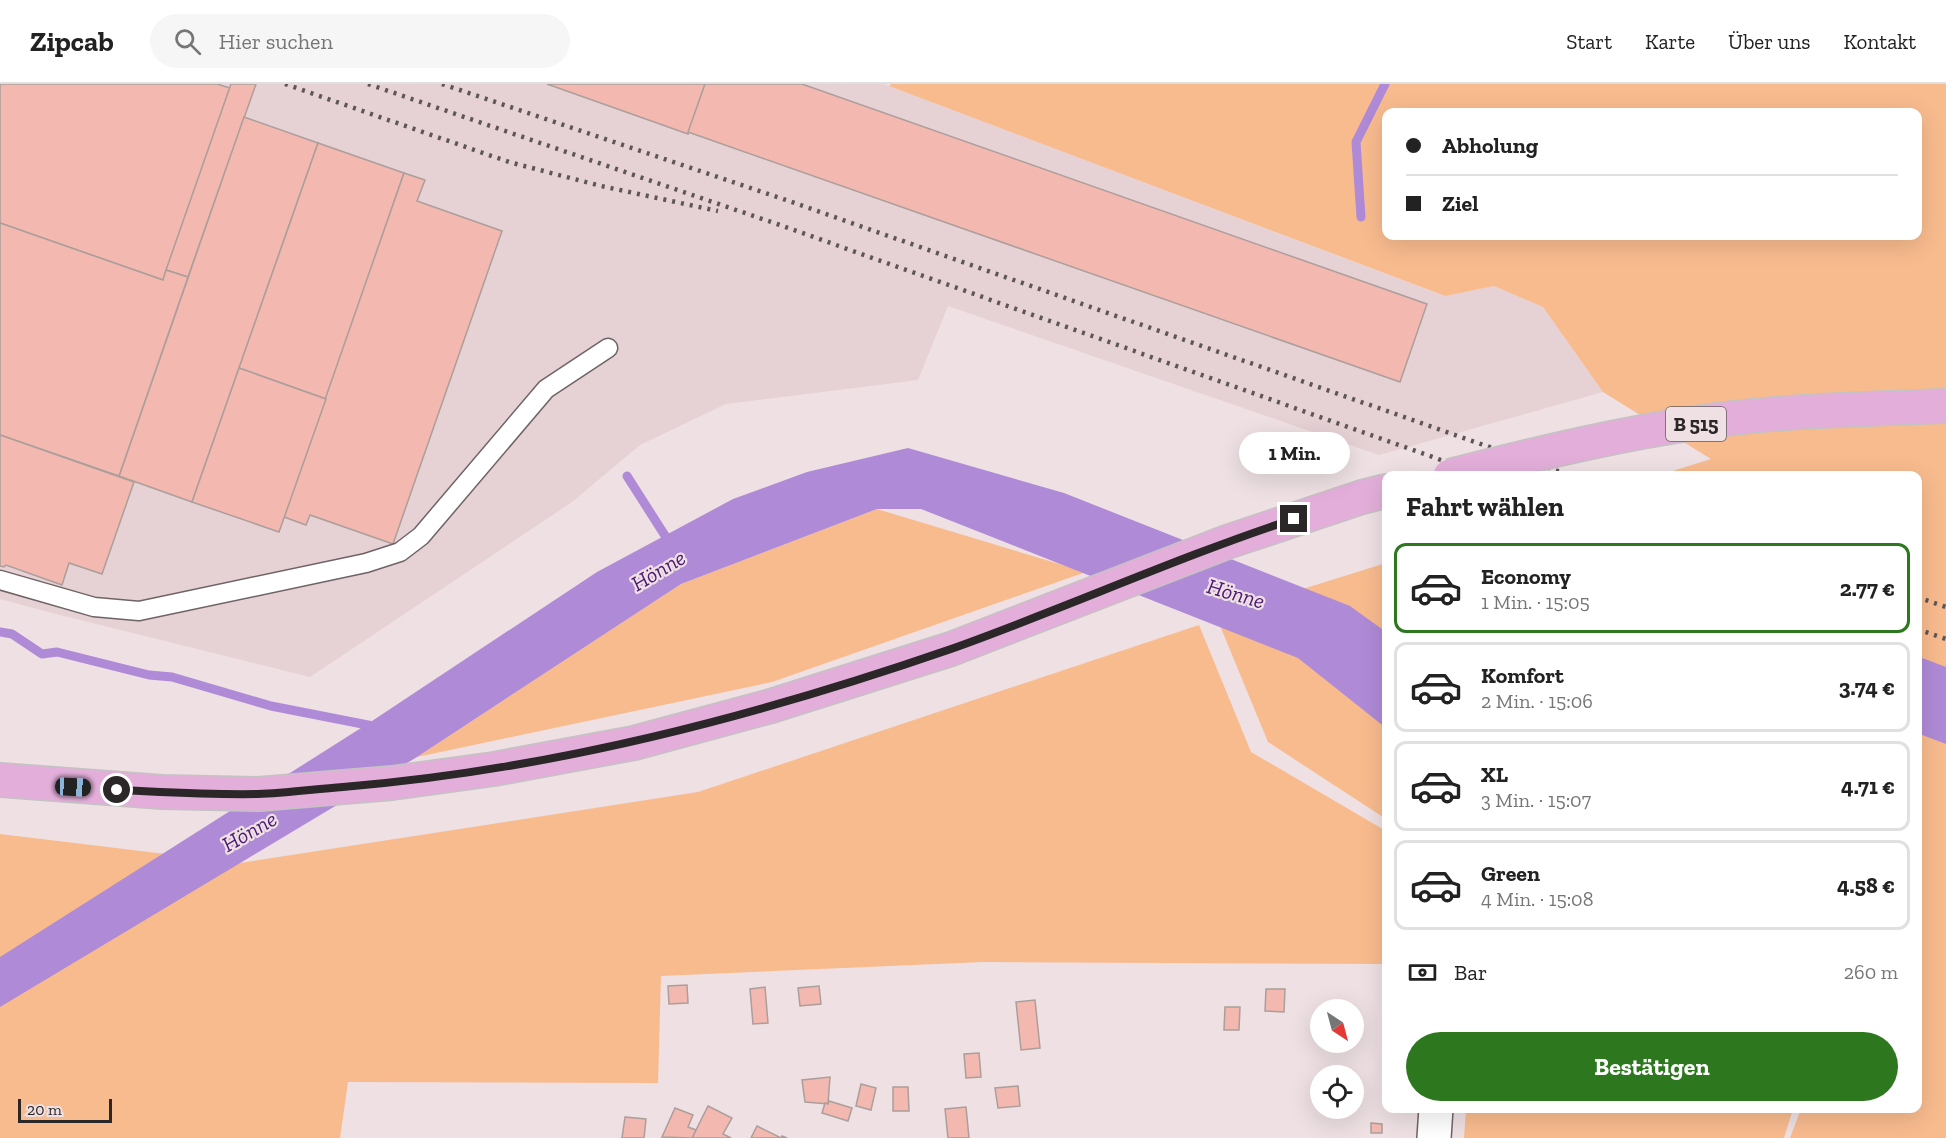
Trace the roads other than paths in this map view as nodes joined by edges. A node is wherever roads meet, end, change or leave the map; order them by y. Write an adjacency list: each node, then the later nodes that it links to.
1 (608, 348): 5 (lane)
2 (1946, 406): 3 (main road, B 515, bridge)
3 (1470, 471)
4 (1382, 492): 6 (main road)
5 (0, 580)
6 (0, 780)
7 (1436, 1113): 8 (street)
8 (1434, 1138)

